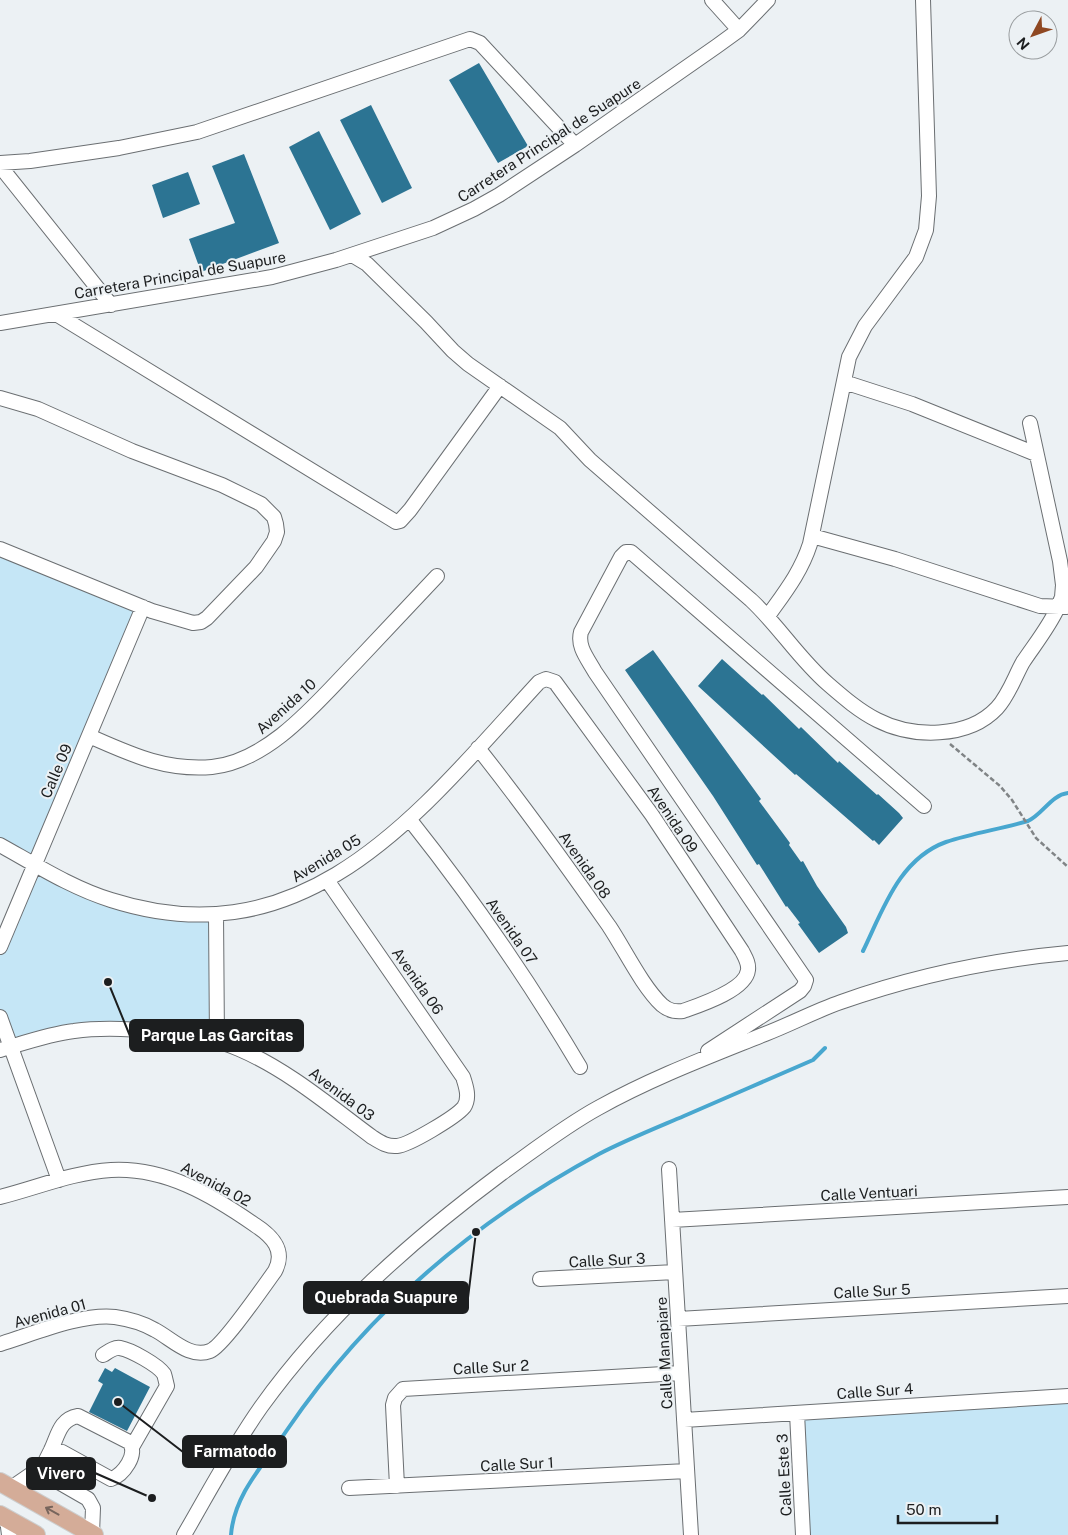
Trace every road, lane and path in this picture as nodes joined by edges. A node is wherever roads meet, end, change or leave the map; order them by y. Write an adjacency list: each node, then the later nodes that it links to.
1 (712, 0): 4 (street)
2 (768, 0): 4 (street, Carretera Principal de Suapure)
3 (923, 0): 11 (street)
4 (739, 30): 5 (street, Carretera Principal de Suapure)
5 (575, 145): 6 (street); 7 (street, Carretera Principal de Suapure)
6 (0, 164): 8 (street)
7 (352, 255): 8 (street, Carretera Principal de Suapure); 12 (street)
8 (111, 305): 9 (street, Carretera Principal de Suapure)
9 (56, 314): 10 (street, Carretera Principal de Suapure); 12 (street)
10 (0, 323)
11 (844, 382): 15 (street); 16 (street)
12 (500, 386): 21 (street)
13 (0, 398): 19 (street)
14 (1030, 423): 15 (street)
15 (1036, 454): 20 (street)
16 (812, 536): 20 (street); 21 (street)
17 (0, 550): 19 (street)
18 (437, 576): 24 (street, Avenida 10)
19 (143, 607): 24 (street, Calle 09)
20 (1063, 607): 23 (street)
21 (768, 616): 23 (street)
22 (555, 682): 25 (street, Avenida 05); 35 (street, Avenida 09)
23 (935, 732): 30 (path)
24 (89, 736): 29 (street, Calle 09)
25 (478, 748): 27 (street, Avenida 05); 35 (street, Avenida 08)
26 (924, 806): 39 (street)
27 (410, 820): 31 (street, Avenida 05); 40 (street, Avenida 07)
28 (0, 844): 29 (street, Avenida 05)
29 (35, 864): 32 (street, Avenida 05); 33 (street, Calle 09)
30 (1068, 867)
31 (327, 880): 32 (street, Avenida 05); 41 (street, Avenida 06)
32 (216, 914): 37 (street)
33 (0, 947)
34 (1068, 954): 39 (street)
35 (661, 1004)
36 (0, 1017): 38 (street)
37 (216, 1041): 38 (street, Avenida 03); 41 (street, Avenida 03)
38 (5, 1048): 43 (street)
39 (691, 1063): 68 (street)
40 (580, 1067)
41 (404, 1145)
42 (669, 1169): 46 (street, Calle Manapiare)
43 (59, 1180): 44 (street, Avenida 02); 52 (street, Avenida 02)
44 (0, 1197)
45 (1068, 1198): 46 (street, Calle Ventuari)
46 (672, 1220): 47 (street, Calle Manapiare)
47 (675, 1272): 48 (street, Calle Sur 3); 50 (street, Calle Manapiare)
48 (540, 1279)
49 (1068, 1296): 50 (street, Calle Sur 5)
50 (678, 1319): 54 (street, Calle Manapiare)
51 (0, 1344): 52 (street, Avenida 01)
52 (218, 1346)
53 (103, 1355): 58 (street)
54 (681, 1372): 57 (street, Calle Manapiare); 63 (street, Calle Sur 2)
55 (1068, 1396): 56 (street, Calle Sur 4)
56 (797, 1413): 57 (street, Calle Sur 4); 70 (street, Calle Este 3)
57 (684, 1420): 61 (street, Calle Manapiare)
58 (132, 1447): 59 (street); 59 (street)
59 (51, 1450): 60 (street)
60 (43, 1466): 62 (street); 66 (street)
61 (687, 1471): 63 (street, Calle Sur 1); 69 (street, Calle Manapiare)
62 (5, 1485): 66 (main road, one-way to 62)
63 (397, 1486): 64 (street, Calle Sur 1)
64 (349, 1488)
65 (5, 1523): 67 (main road)
66 (93, 1534)
67 (36, 1535)
68 (184, 1535)
69 (691, 1535)
70 (803, 1535)

